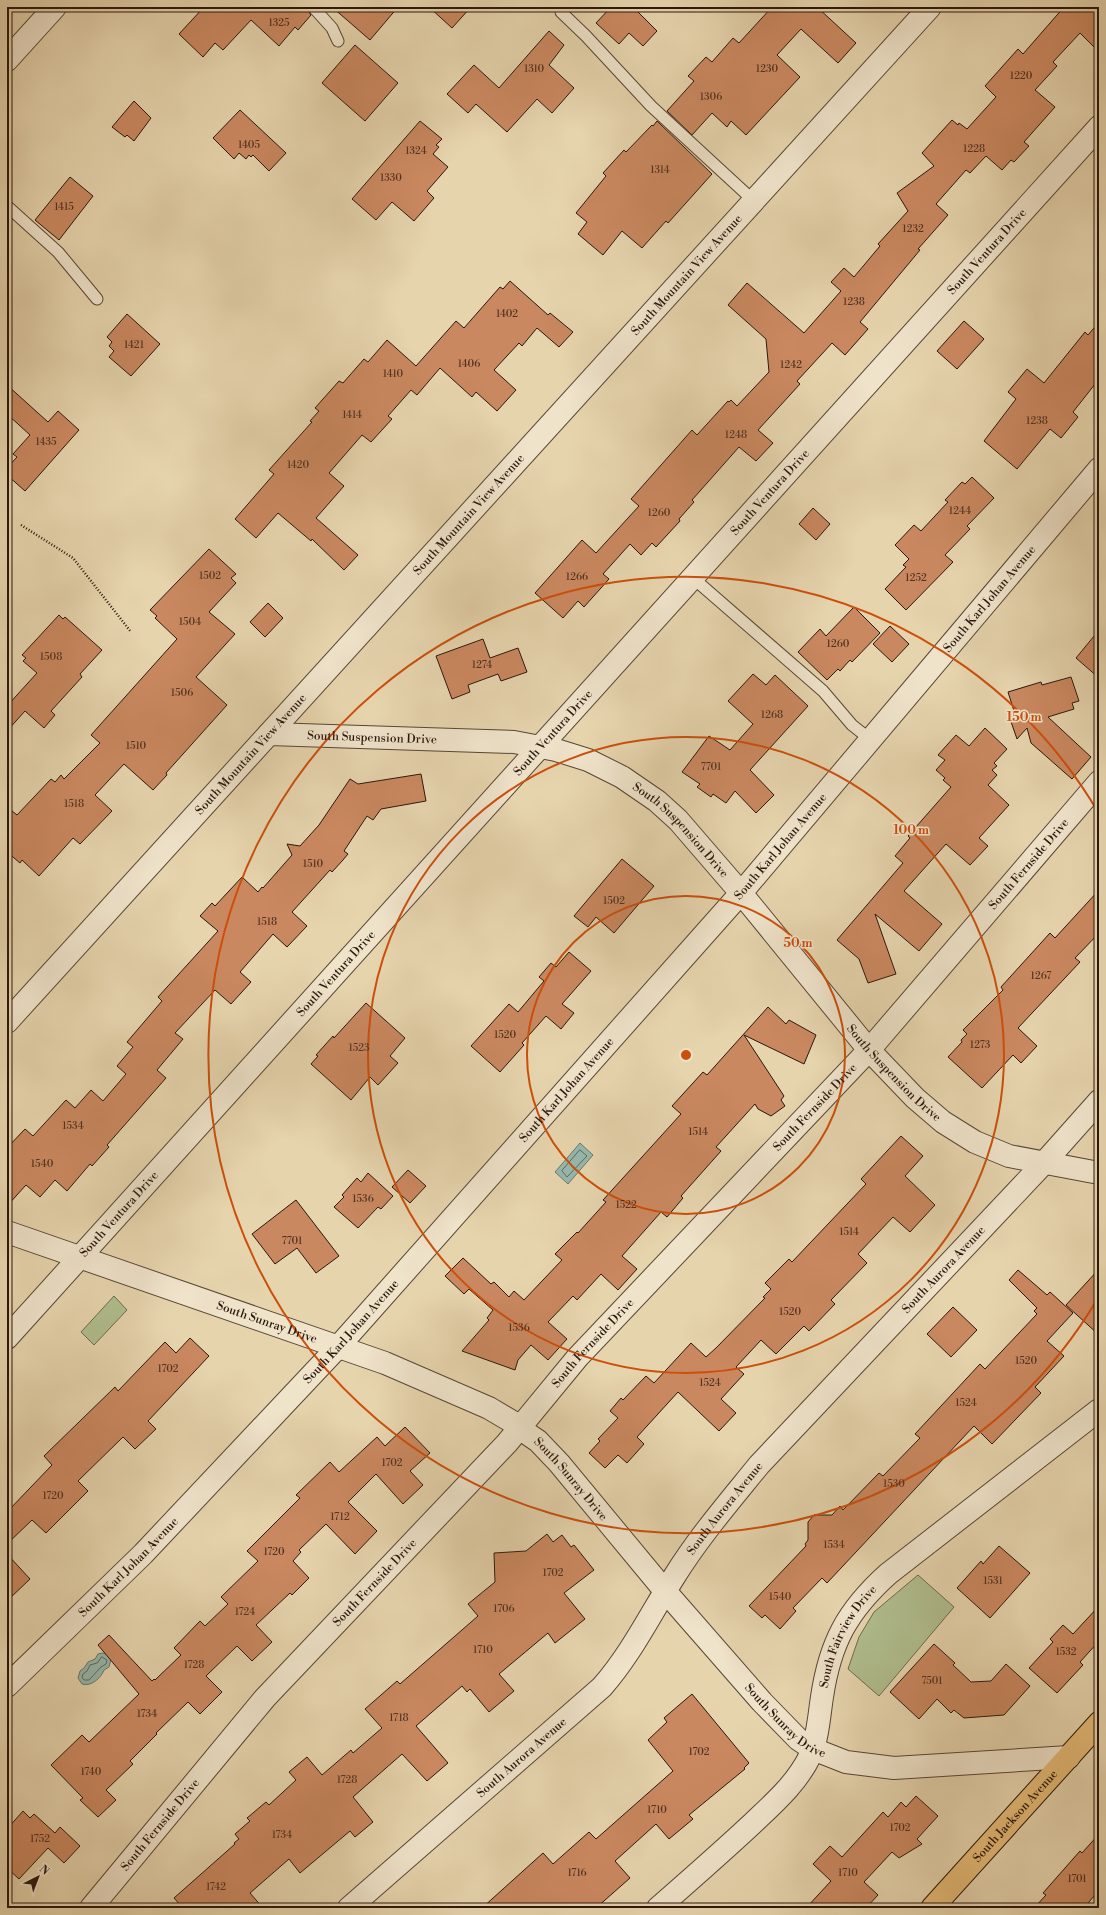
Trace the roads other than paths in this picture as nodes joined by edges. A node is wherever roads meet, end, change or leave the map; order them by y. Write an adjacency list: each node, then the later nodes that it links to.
1 (55, 7): 6 (street)
2 (313, 7): 5 (lane)
3 (930, 7): 8 (street, South Mountain View Avenue)
4 (561, 12): 8 (lane)
5 (338, 41)
6 (7, 60)
7 (1099, 127): 12 (street, South Ventura Drive)
8 (754, 201): 13 (street, South Mountain View Avenue)
9 (7, 206): 10 (lane)
10 (96, 299)
11 (1099, 470): 14 (street, South Karl Johan Avenue)
12 (692, 578): 14 (lane); 15 (street, South Ventura Drive)
13 (269, 734): 15 (street, South Suspension Drive); 18 (street, South Mountain View Avenue)
14 (871, 740): 17 (street, South Karl Johan Avenue)
15 (540, 746): 17 (street, South Suspension Drive); 24 (street, South Ventura Drive)
16 (1099, 782): 19 (street, South Fernside Drive)
17 (741, 893): 19 (street, South Suspension Drive); 26 (street, South Karl Johan Avenue)
18 (7, 1022)
19 (869, 1050): 21 (street, South Suspension Drive); 28 (street, South Fernside Drive)
20 (1099, 1101): 21 (street, South Aurora Avenue)
21 (1043, 1164): 22 (street, South Suspension Drive); 29 (street, South Aurora Avenue)
22 (1099, 1173)
23 (7, 1232): 24 (street, South Sunray Drive)
24 (80, 1256): 25 (street, South Ventura Drive); 26 (street, South Sunray Drive)
25 (7, 1338)
26 (338, 1347): 28 (street, South Sunray Drive); 30 (street, South Karl Johan Avenue)
27 (1099, 1410): 32 (street, South Fairview Drive)
28 (520, 1428): 29 (street, South Sunray Drive); 34 (street, South Fernside Drive)
29 (665, 1592): 32 (street, South Sunray Drive); 35 (street, South Aurora Avenue)
30 (7, 1686)
31 (1099, 1723): 33 (main road, South Jackson Avenue)
32 (813, 1750): 33 (street, South Sunray Drive); 36 (street, South Fairview Drive)
33 (1069, 1757): 37 (main road, South Jackson Avenue)
34 (91, 1908)
35 (350, 1908)
36 (658, 1908)
37 (932, 1908)

